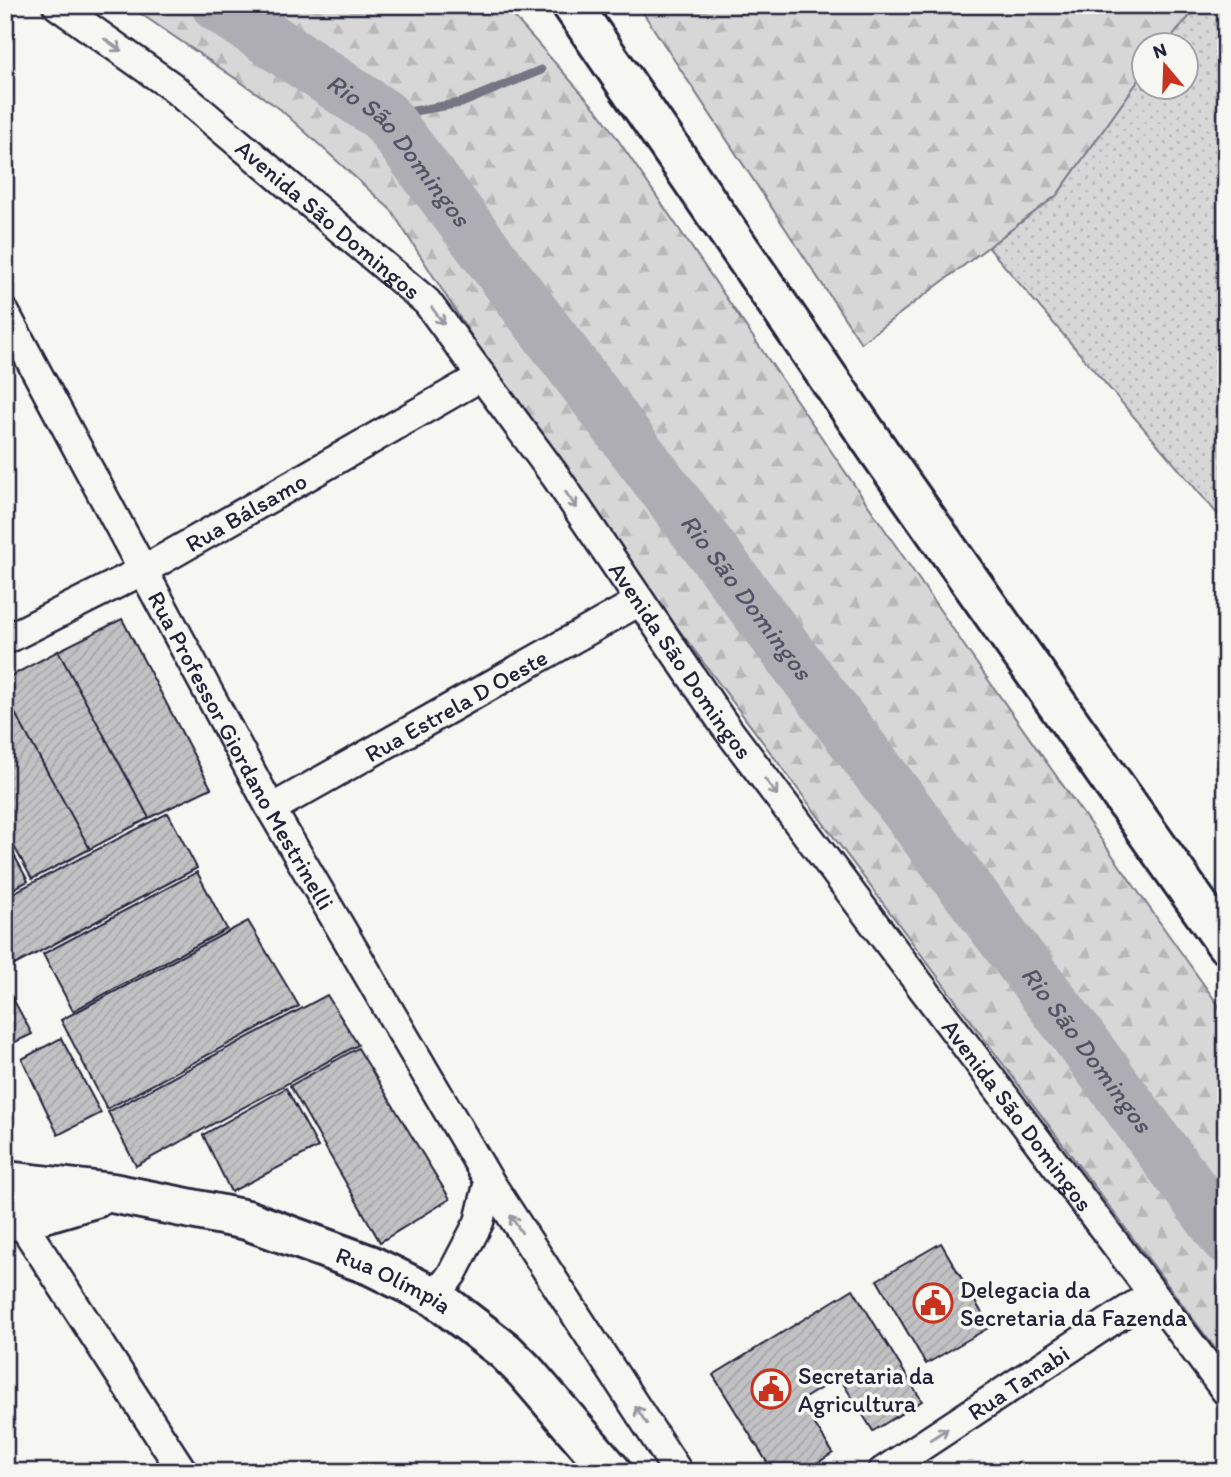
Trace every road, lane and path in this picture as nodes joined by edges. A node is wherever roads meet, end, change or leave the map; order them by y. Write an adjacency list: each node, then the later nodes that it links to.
1 (58, 5): 5 (street, Avenida São Domingos, one-way to 5)
2 (572, 5): 10 (street)
3 (5, 313): 4 (street, Rua Professor Giordano Mestrinelli)
4 (12, 342): 6 (street, Rua Professor Giordano Mestrinelli)
5 (482, 376): 6 (street, Rua Bálsamo); 7 (street, Avenida São Domingos, one-way to 7)
6 (142, 571): 8 (street, Rua Bálsamo); 9 (street, Rua Professor Giordano Mestrinelli)
7 (640, 601): 9 (street, Rua Estrela D Oeste); 15 (street, Avenida São Domingos, one-way to 15)
8 (5, 640)
9 (271, 809): 12 (street, Rua Professor Giordano Mestrinelli)
10 (1226, 944)
11 (5, 1181): 13 (street, Rua Olímpia)
12 (489, 1181): 16 (street); 20 (street, Rua Professor Giordano Mestrinelli, one-way to 12)
13 (113, 1194): 14 (street, Rua Olímpia); 16 (street, Rua Olímpia)
14 (10, 1212): 18 (street)
15 (1152, 1294): 17 (street, Avenida São Domingos); 21 (street, Rua Tanabi, one-way to 15)
16 (435, 1297): 19 (street, Rua Olímpia)
17 (1226, 1391)
18 (183, 1472)
19 (612, 1472)
20 (678, 1472)
21 (882, 1472)

